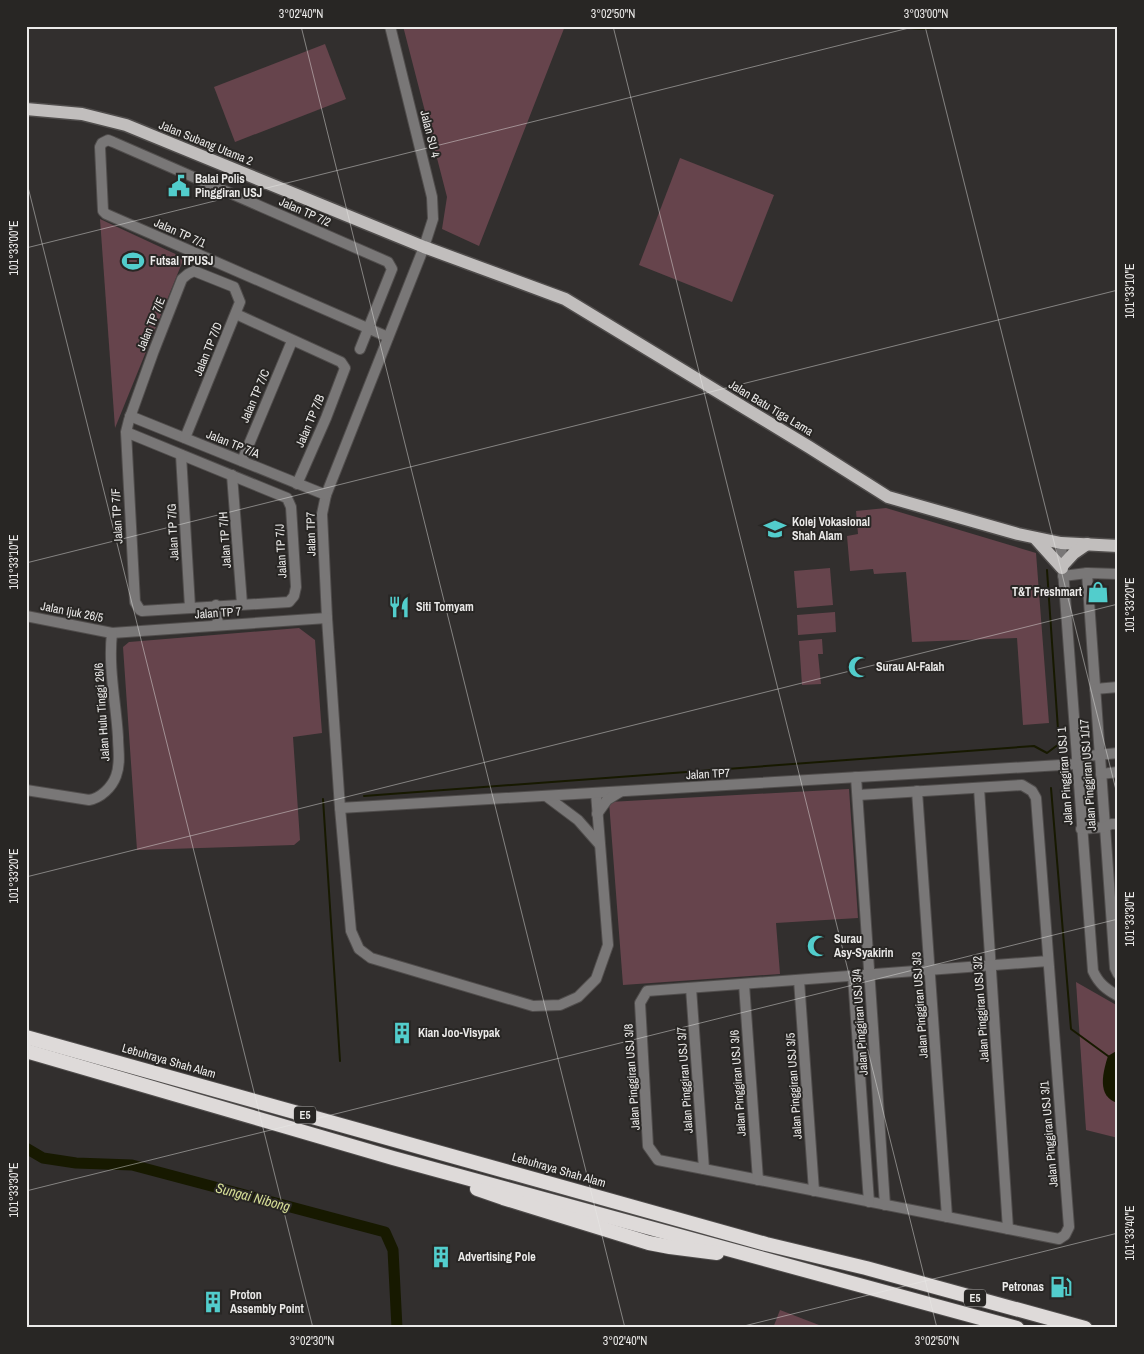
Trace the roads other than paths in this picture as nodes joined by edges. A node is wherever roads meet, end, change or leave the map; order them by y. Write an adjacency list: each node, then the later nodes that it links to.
1 (390, 26): 4 (street, Jalan SU 4)
2 (26, 109): 4 (main road, Jalan Subang Utama 2)
3 (100, 147): 7 (street, Jalan TP 7/1); 7 (street, Jalan TP 7/2)
4 (424, 247): 8 (street, Jalan TP7); 19 (main road, Jalan Batu Tiga Lama)
5 (217, 280): 6 (street, Jalan TP 7/D); 11 (street, Jalan TP 7/E)
6 (236, 314): 9 (street); 13 (street, Jalan TP 7/D)
7 (368, 329): 8 (street, Jalan TP 7/1); 10 (street, Jalan TP 7/2)
8 (388, 337): 18 (street, Jalan TP7)
9 (292, 341): 15 (street, Jalan TP 7/C); 17 (street, Jalan TP 7/B)
10 (360, 349)
11 (130, 416): 12 (street, Jalan TP 7/F); 13 (street, Jalan TP 7/A)
12 (126, 432): 14 (street); 28 (street, Jalan TP 7/F)
13 (185, 438): 15 (street, Jalan TP 7/A)
14 (181, 455): 16 (street); 28 (street, Jalan TP 7/G)
15 (242, 461): 17 (street, Jalan TP 7/A)
16 (232, 475): 26 (street, Jalan TP 7/H); 26 (street, Jalan TP 7/J)
17 (297, 484): 18 (street, Jalan TP 7/A)
18 (326, 495): 30 (street, Jalan TP7)
19 (1035, 538): 20 (main road, Jalan Batu Tiga Lama); 23 (main road)
20 (1060, 542): 21 (main road, Jalan Batu Tiga Lama); 23 (street, Jalan Pinggiran USJ 1)
21 (1087, 544): 22 (main road, Jalan Batu Tiga Lama); 23 (main road)
22 (1118, 546)
23 (1063, 570): 24 (street); 37 (street, Jalan Pinggiran USJ 1)
24 (1087, 573): 25 (street); 34 (street, Jalan Pinggiran USJ 1/17)
25 (1118, 574)
26 (242, 604): 27 (street)
27 (216, 606): 28 (street); 31 (street)
28 (190, 607)
29 (26, 616): 32 (street, Jalan Ijuk 26/5)
30 (327, 618): 31 (street, Jalan TP 7); 48 (street, Jalan TP7)
31 (218, 625): 32 (street, Jalan TP 7)
32 (112, 633): 42 (street, Jalan Hulu Tinggi 26/6)
33 (1118, 687): 34 (street)
34 (1095, 689): 36 (street, Jalan Pinggiran USJ 1/17)
35 (1118, 753): 36 (street, Jalan TP7)
36 (1100, 755): 37 (street, Jalan TP7); 39 (street, Jalan Pinggiran USJ 1/17)
37 (1077, 760): 40 (street, Jalan TP7); 51 (street, Jalan Pinggiran USJ 1)
38 (1118, 772): 39 (street)
39 (1101, 774): 50 (street, Jalan Pinggiran USJ 1/17)
40 (856, 777): 43 (street, Jalan TP7); 46 (street, Jalan Pinggiran USJ 3/4)
41 (979, 788): 44 (street, Jalan Pinggiran USJ 3/1); 53 (street, Jalan Pinggiran USJ 3/1); 54 (street, Jalan Pinggiran USJ 3/2)
42 (26, 790)
43 (621, 791): 45 (street, Jalan TP7); 49 (street)
44 (917, 791): 46 (street, Jalan Pinggiran USJ 3/1); 55 (street, Jalan Pinggiran USJ 3/3)
45 (596, 793): 47 (street, Jalan TP7); 49 (street, Jalan TP7)
46 (858, 795): 56 (street, Jalan Pinggiran USJ 3/4)
47 (546, 796): 48 (street, Jalan TP7); 52 (street)
48 (340, 808): 52 (street, Jalan TP7)
49 (597, 814): 52 (street, Jalan TP7)
50 (1109, 824): 51 (street); 57 (street, Jalan Pinggiran USJ 1/17)
51 (1081, 826): 62 (street, Jalan Pinggiran USJ 1)
52 (600, 845)
53 (1048, 961): 54 (street); 74 (street, Jalan Pinggiran USJ 3/1)
54 (991, 966): 55 (street); 74 (street, Jalan Pinggiran USJ 3/2)
55 (930, 970): 56 (street); 73 (street, Jalan Pinggiran USJ 3/3)
56 (869, 974): 58 (street); 72 (street, Jalan Pinggiran USJ 3/4)
57 (1118, 974)
58 (853, 976): 59 (street); 71 (street, Jalan Pinggiran USJ 3/4)
59 (799, 980): 60 (street); 70 (street, Jalan Pinggiran USJ 3/5)
60 (744, 984): 61 (street); 69 (street, Jalan Pinggiran USJ 3/6)
61 (691, 988): 67 (street, Jalan Pinggiran USJ 3/8); 68 (street, Jalan Pinggiran USJ 3/7)
62 (1118, 996)
63 (26, 1029): 66 (highway)
64 (26, 1037): 66 (highway, Lebuhraya Shah Alam / E5)
65 (26, 1051): 75 (highway, E5)
66 (92, 1055): 76 (highway, Lebuhraya Shah Alam / E5)
67 (658, 1160): 68 (street, Jalan Pinggiran USJ 3/1)
68 (704, 1170): 69 (street, Jalan Pinggiran USJ 3/1)
69 (758, 1180): 70 (street, Jalan Pinggiran USJ 3/1)
70 (814, 1191): 71 (street, Jalan Pinggiran USJ 3/1)
71 (869, 1202): 72 (street, Jalan Pinggiran USJ 3/1)
72 (885, 1205): 73 (street, Jalan Pinggiran USJ 3/1)
73 (947, 1217): 74 (street, Jalan Pinggiran USJ 3/1)
74 (1008, 1229)
75 (1017, 1328)
76 (1085, 1328)

